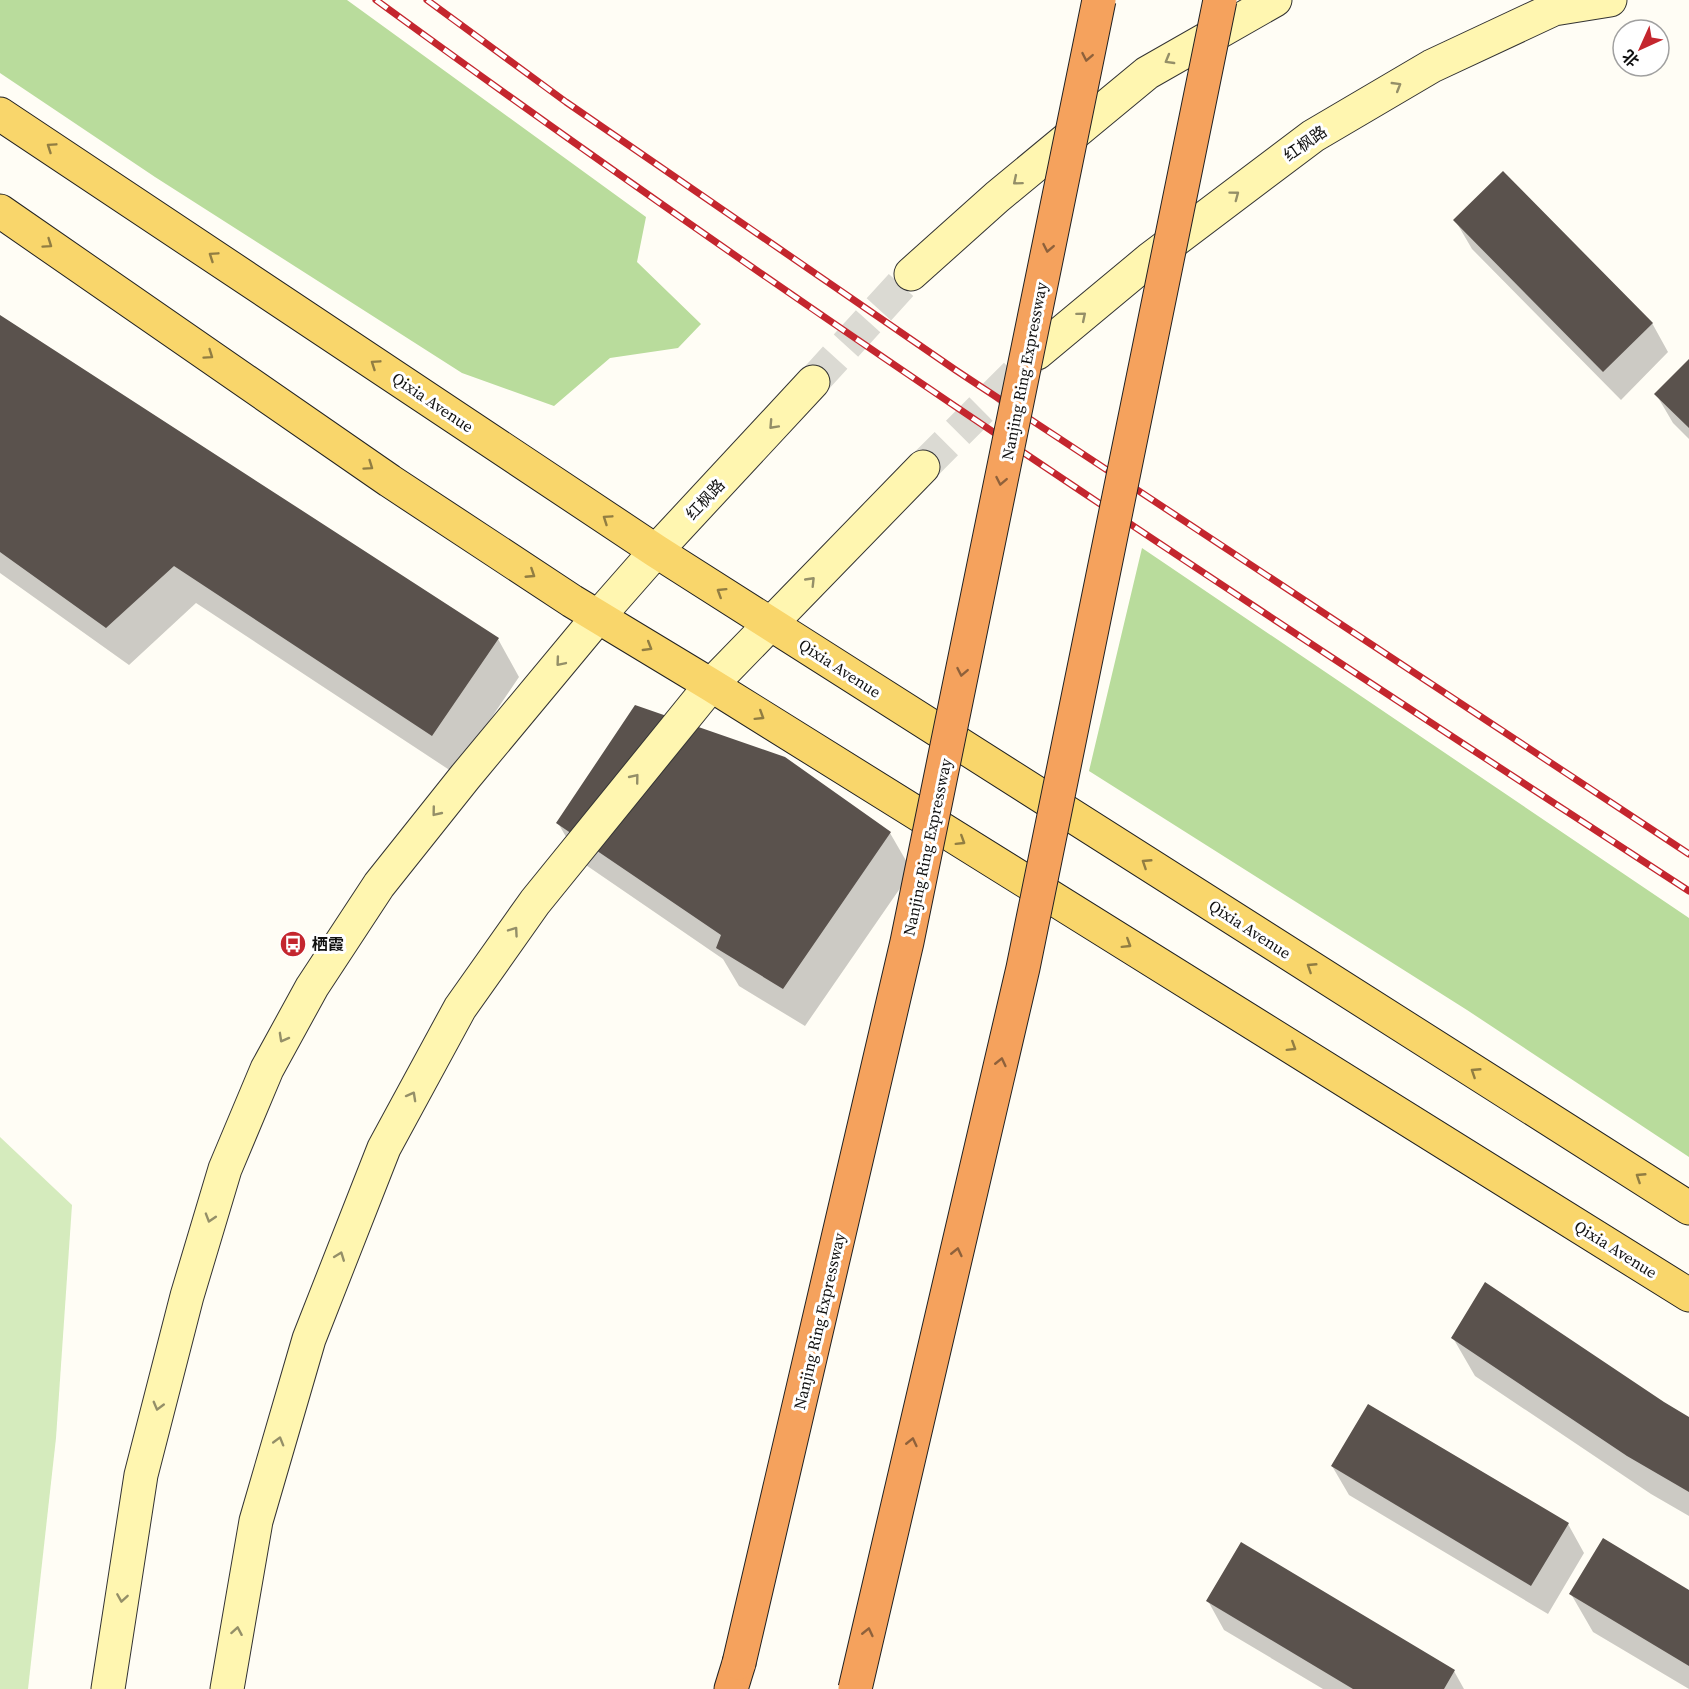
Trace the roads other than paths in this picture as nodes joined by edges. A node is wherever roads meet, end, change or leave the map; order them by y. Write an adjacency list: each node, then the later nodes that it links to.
1 (1099, 0): 19 (highway, Nanjing Ring Expressway, one-way to 19, bridge)
2 (1220, 0): 20 (highway, one-way to 2, bridge)
3 (1275, 0): 7 (main road, one-way to 7)
4 (1610, 0): 8 (main road, 红枫路, one-way to 4)
5 (0, 114): 11 (main road, Qixia Avenue, one-way to 5)
6 (0, 211): 12 (main road, Qixia Avenue, one-way to 12)
7 (911, 274)
8 (1037, 353)
9 (813, 382): 11 (main road, 红枫路, one-way to 11)
10 (923, 467): 13 (main road, one-way to 10)
11 (656, 551): 12 (main road, 红枫路); 13 (main road, Qixia Avenue, one-way to 11)
12 (598, 617): 14 (main road, Qixia Avenue, one-way to 14); 17 (main road, 红枫路, one-way to 17)
13 (770, 623): 14 (main road); 15 (main road, Qixia Avenue, one-way to 13)
14 (711, 685): 16 (main road, Qixia Avenue, one-way to 16); 18 (main road, one-way to 14)
15 (1689, 1209)
16 (1689, 1295)
17 (108, 1689)
18 (227, 1689)
19 (731, 1689)
20 (855, 1689)

